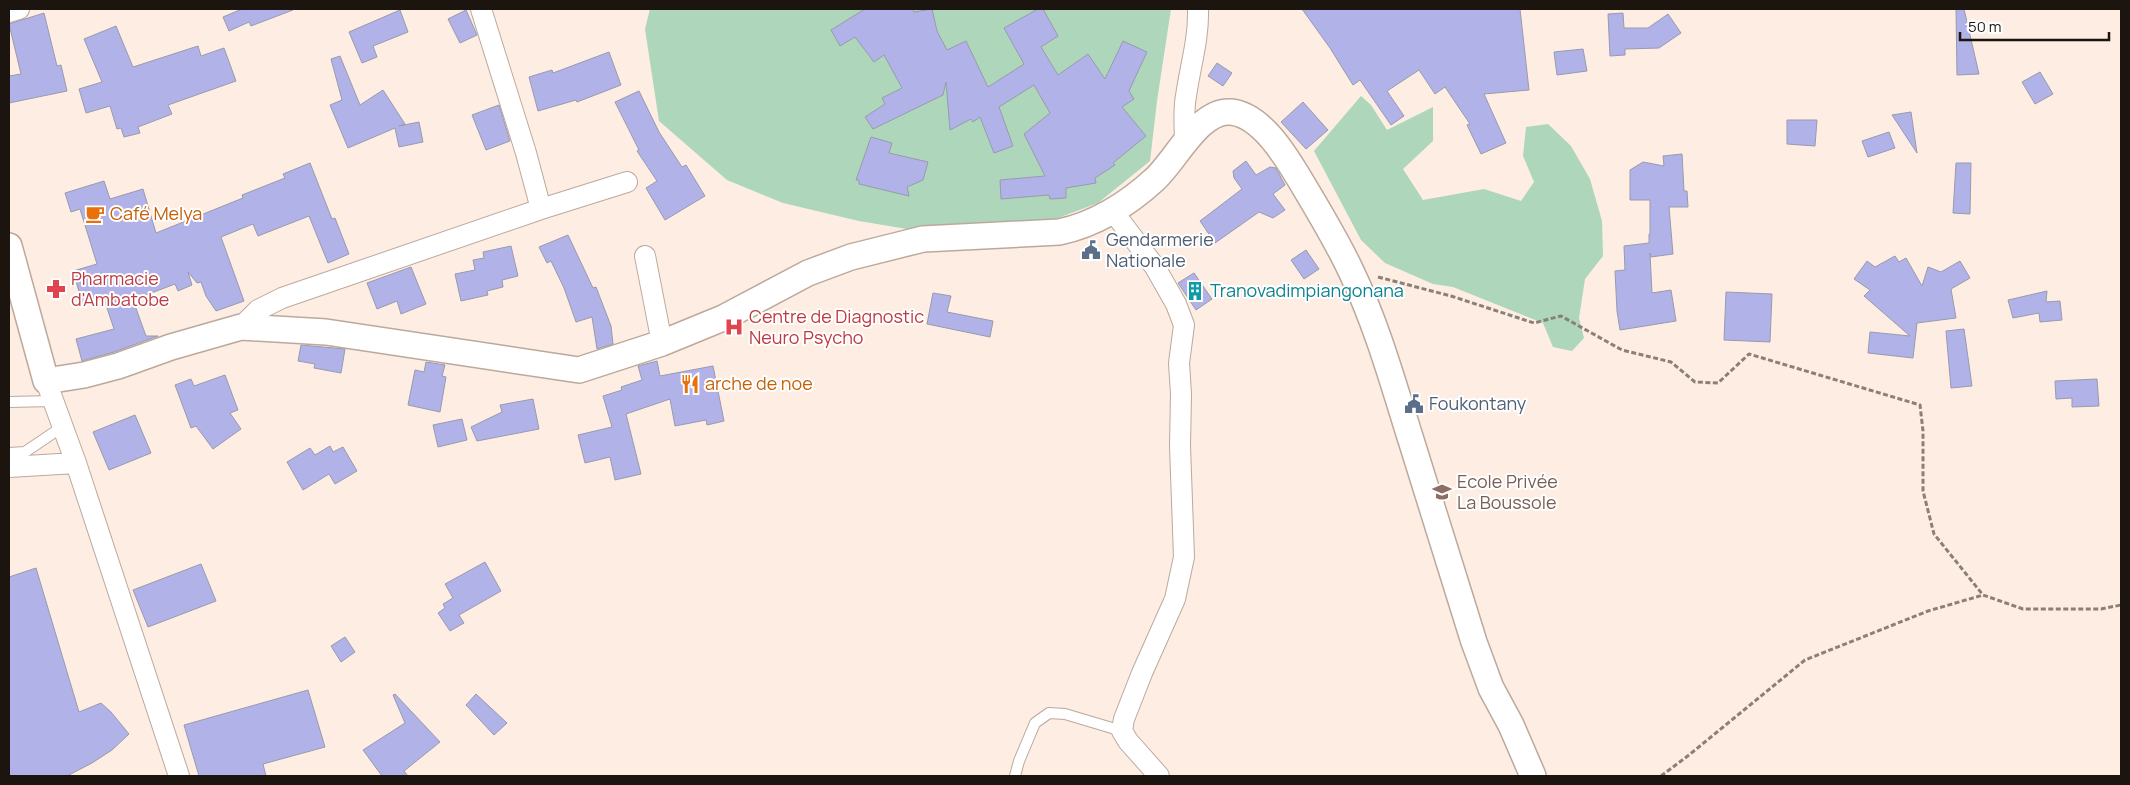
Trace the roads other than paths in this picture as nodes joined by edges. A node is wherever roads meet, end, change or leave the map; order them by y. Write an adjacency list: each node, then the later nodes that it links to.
1 (19, 9): 4 (street)
2 (481, 9): 7 (street)
3 (1198, 9): 5 (street)
4 (9, 12)
5 (1185, 142): 8 (street); 23 (street)
6 (627, 182): 7 (street)
7 (541, 209): 11 (street)
8 (1112, 210): 12 (street); 19 (street)
9 (9, 246): 13 (street)
10 (646, 256): 12 (street)
11 (241, 327): 12 (street); 13 (street)
12 (662, 343)
13 (50, 391): 14 (lane); 15 (street)
14 (9, 402)
15 (62, 426): 16 (lane); 17 (street)
16 (9, 453)
17 (76, 463): 18 (street); 20 (street)
18 (9, 467)
19 (1122, 731): 21 (lane); 22 (street)
20 (179, 776)
21 (1015, 776)
22 (1159, 776)
23 (1533, 776)

